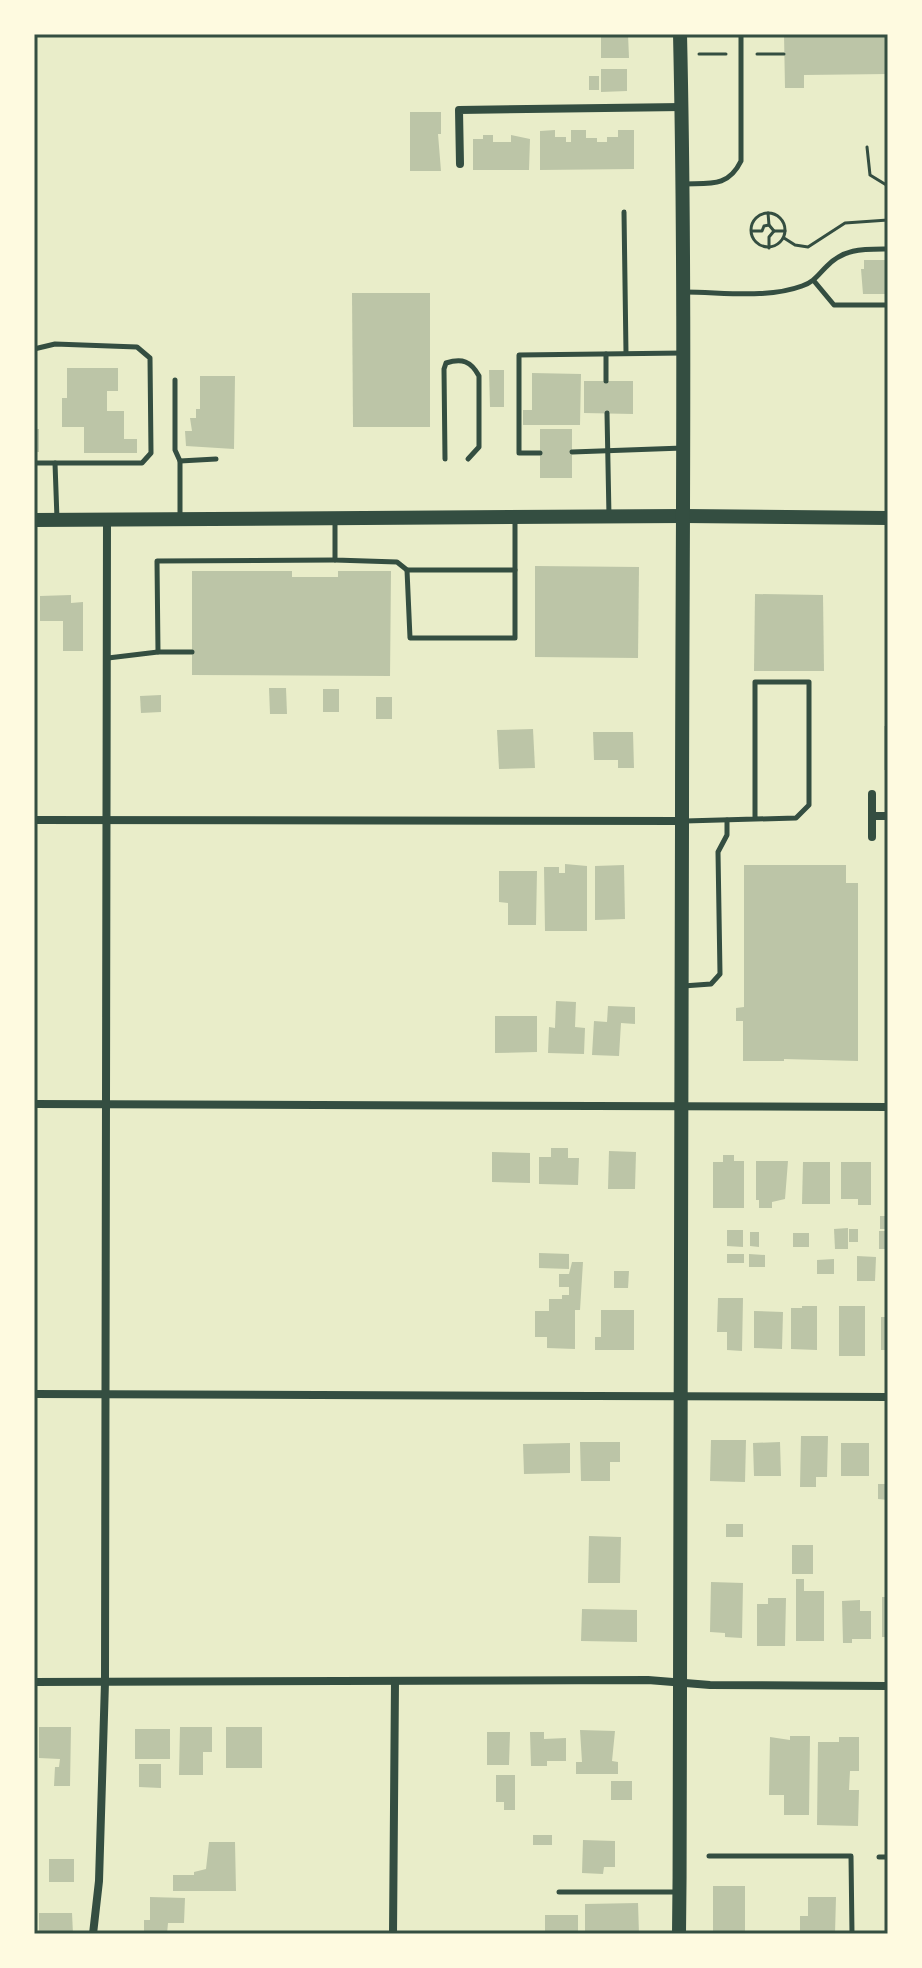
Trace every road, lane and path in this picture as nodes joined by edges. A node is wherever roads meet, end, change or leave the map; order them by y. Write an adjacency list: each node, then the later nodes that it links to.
1 (680, 34): 7 (main road)
2 (741, 34): 10 (lane)
3 (699, 54): 4 (path)
4 (726, 54)
5 (757, 54): 6 (path)
6 (784, 54)
7 (683, 107): 9 (street); 10 (main road)
8 (867, 147): 11 (path)
9 (460, 164)
10 (683, 184): 25 (main road)
11 (888, 186)
12 (624, 212): 28 (lane)
13 (768, 213): 15 (path); 16 (path); 19 (path)
14 (888, 220): 21 (path)
15 (769, 225): 17 (path); 18 (path)
16 (751, 231): 17 (path); 22 (path)
17 (762, 231): 20 (path)
18 (774, 231): 19 (path); 20 (path)
19 (786, 231): 21 (path)
20 (769, 237): 22 (path)
21 (784, 238): 22 (path)
22 (769, 248)
23 (888, 249): 24 (lane)
24 (814, 281): 25 (lane); 26 (lane)
25 (684, 292): 29 (main road)
26 (888, 305)
27 (34, 349): 43 (lane)
28 (626, 353): 29 (lane); 30 (lane)
29 (684, 353): 34 (main road)
30 (606, 354): 32 (lane); 37 (lane)
31 (175, 380): 41 (lane)
32 (606, 381)
33 (607, 413): 35 (lane)
34 (684, 448): 35 (lane); 44 (main road)
35 (608, 450): 36 (lane); 46 (lane)
36 (572, 452)
37 (540, 453)
38 (216, 459): 41 (lane)
39 (445, 459): 40 (lane)
40 (468, 459)
41 (180, 461): 50 (lane)
42 (34, 463): 43 (lane)
43 (55, 463): 52 (lane)
44 (684, 516): 46 (main road); 48 (main road); 66 (main road)
45 (515, 517): 46 (main road); 47 (main road); 55 (lane)
46 (609, 517)
47 (335, 518): 50 (main road); 53 (lane)
48 (888, 518)
49 (107, 519): 50 (main road); 52 (main road); 58 (street)
50 (180, 519)
51 (34, 520): 52 (main road)
52 (57, 520)
53 (335, 560): 54 (lane); 56 (lane)
54 (407, 570): 55 (lane); 55 (lane)
55 (515, 570)
56 (158, 652): 57 (lane); 58 (lane)
57 (192, 652)
58 (108, 658): 64 (street)
59 (872, 794): 60 (street)
60 (872, 816): 61 (street); 67 (street)
61 (888, 816)
62 (755, 818): 62 (lane); 65 (lane)
63 (34, 820): 64 (street)
64 (107, 820): 66 (street); 70 (street)
65 (727, 820): 66 (lane); 68 (lane)
66 (682, 821): 68 (main road)
67 (872, 837)
68 (682, 986): 71 (main road)
69 (34, 1104): 70 (street)
70 (106, 1104): 71 (street); 74 (street)
71 (681, 1105): 72 (street); 75 (main road)
72 (888, 1107)
73 (34, 1394): 74 (street)
74 (106, 1395): 75 (street); 79 (street)
75 (680, 1396): 76 (street); 80 (main road)
76 (888, 1397)
77 (395, 1681): 79 (street); 80 (street); 88 (street)
78 (34, 1682): 79 (street)
79 (105, 1682): 87 (street)
80 (682, 1683): 81 (street); 86 (main road)
81 (888, 1686)
82 (709, 1856): 90 (lane)
83 (879, 1857): 84 (lane)
84 (888, 1857)
85 (559, 1892): 86 (lane)
86 (680, 1892): 89 (main road)
87 (93, 1934)
88 (393, 1934)
89 (679, 1934)
90 (852, 1934)

